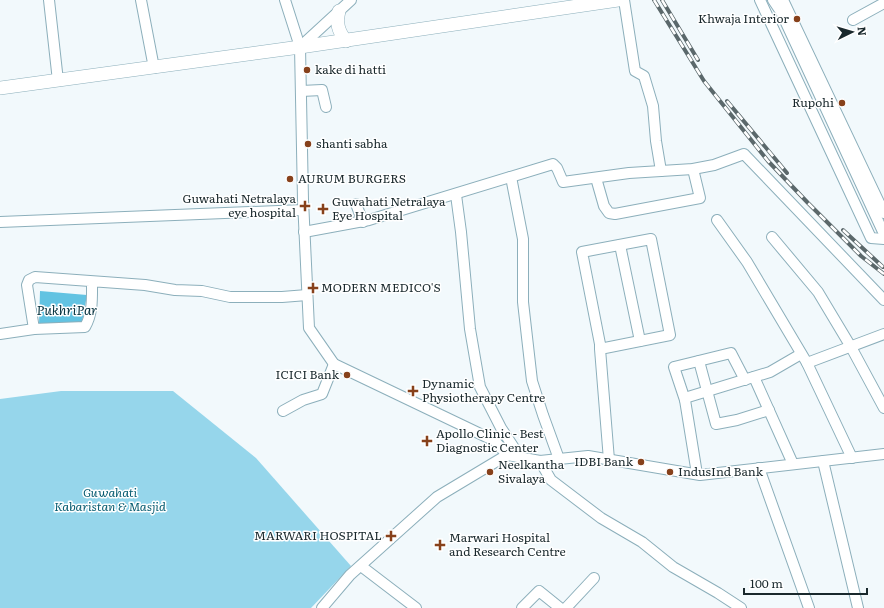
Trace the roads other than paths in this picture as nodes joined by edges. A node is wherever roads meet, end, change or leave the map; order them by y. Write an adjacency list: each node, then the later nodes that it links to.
1 (50, 0): 16 (street)
2 (141, 0): 15 (street)
3 (285, 0): 14 (street)
4 (351, 0): 11 (street)
5 (618, 0): 13 (main road)
6 (624, 0): 21 (street)
7 (760, 0): 34 (street)
8 (774, 0): 32 (street)
9 (783, 0): 27 (street)
10 (884, 3): 12 (street)
11 (339, 11): 13 (main road); 14 (street)
12 (853, 20)
13 (346, 41): 14 (main road)
14 (300, 48): 15 (main road); 18 (street)
15 (154, 68): 16 (main road)
16 (58, 81): 17 (main road)
17 (0, 88)
18 (301, 91): 19 (street); 26 (street)
19 (326, 107)
20 (693, 169): 21 (street); 23 (street); 38 (street)
21 (661, 171): 23 (street)
22 (510, 177): 23 (street); 24 (street); 59 (street)
23 (596, 178)
24 (456, 195): 30 (street); 57 (street)
25 (356, 204): 30 (street)
26 (303, 210): 29 (street); 31 (street)
27 (884, 213)
28 (717, 220): 45 (street)
29 (0, 222)
30 (363, 222): 31 (street)
31 (304, 232): 37 (street)
32 (884, 234)
33 (772, 237): 43 (street)
34 (884, 238)
35 (620, 245): 42 (street); 42 (street); 44 (street)
36 (92, 282): 37 (street); 39 (street); 39 (street)
37 (307, 295): 48 (street)
38 (884, 300)
39 (34, 330): 40 (street)
40 (0, 334)
41 (884, 334): 43 (street)
42 (640, 341): 44 (street)
43 (851, 347): 47 (street); 52 (street)
44 (600, 349): 60 (street)
45 (801, 354): 47 (street); 49 (street)
46 (699, 361): 49 (street); 50 (street); 51 (street)
47 (807, 363): 58 (street)
48 (334, 364): 54 (street); 56 (street)
49 (749, 379): 50 (street); 53 (street)
50 (707, 392): 51 (street); 53 (street)
51 (685, 400): 65 (street)
52 (884, 408)
53 (769, 410): 63 (street)
54 (284, 411)
55 (884, 454): 58 (street)
56 (507, 455): 57 (street); 66 (street)
57 (520, 458): 61 (street)
58 (852, 458): 62 (street)
59 (560, 460): 60 (street); 61 (street)
60 (609, 460): 65 (street)
61 (540, 461): 73 (street)
62 (823, 461): 63 (street); 75 (street)
63 (793, 464): 64 (street)
64 (759, 468): 65 (street); 74 (street)
65 (697, 474)
66 (361, 566): 68 (street); 69 (street)
67 (594, 578): 72 (street)
68 (322, 608)
69 (416, 608)
70 (522, 608): 71 (street)
71 (560, 608)
72 (566, 608)
73 (741, 608)
74 (808, 608)
75 (858, 608)

